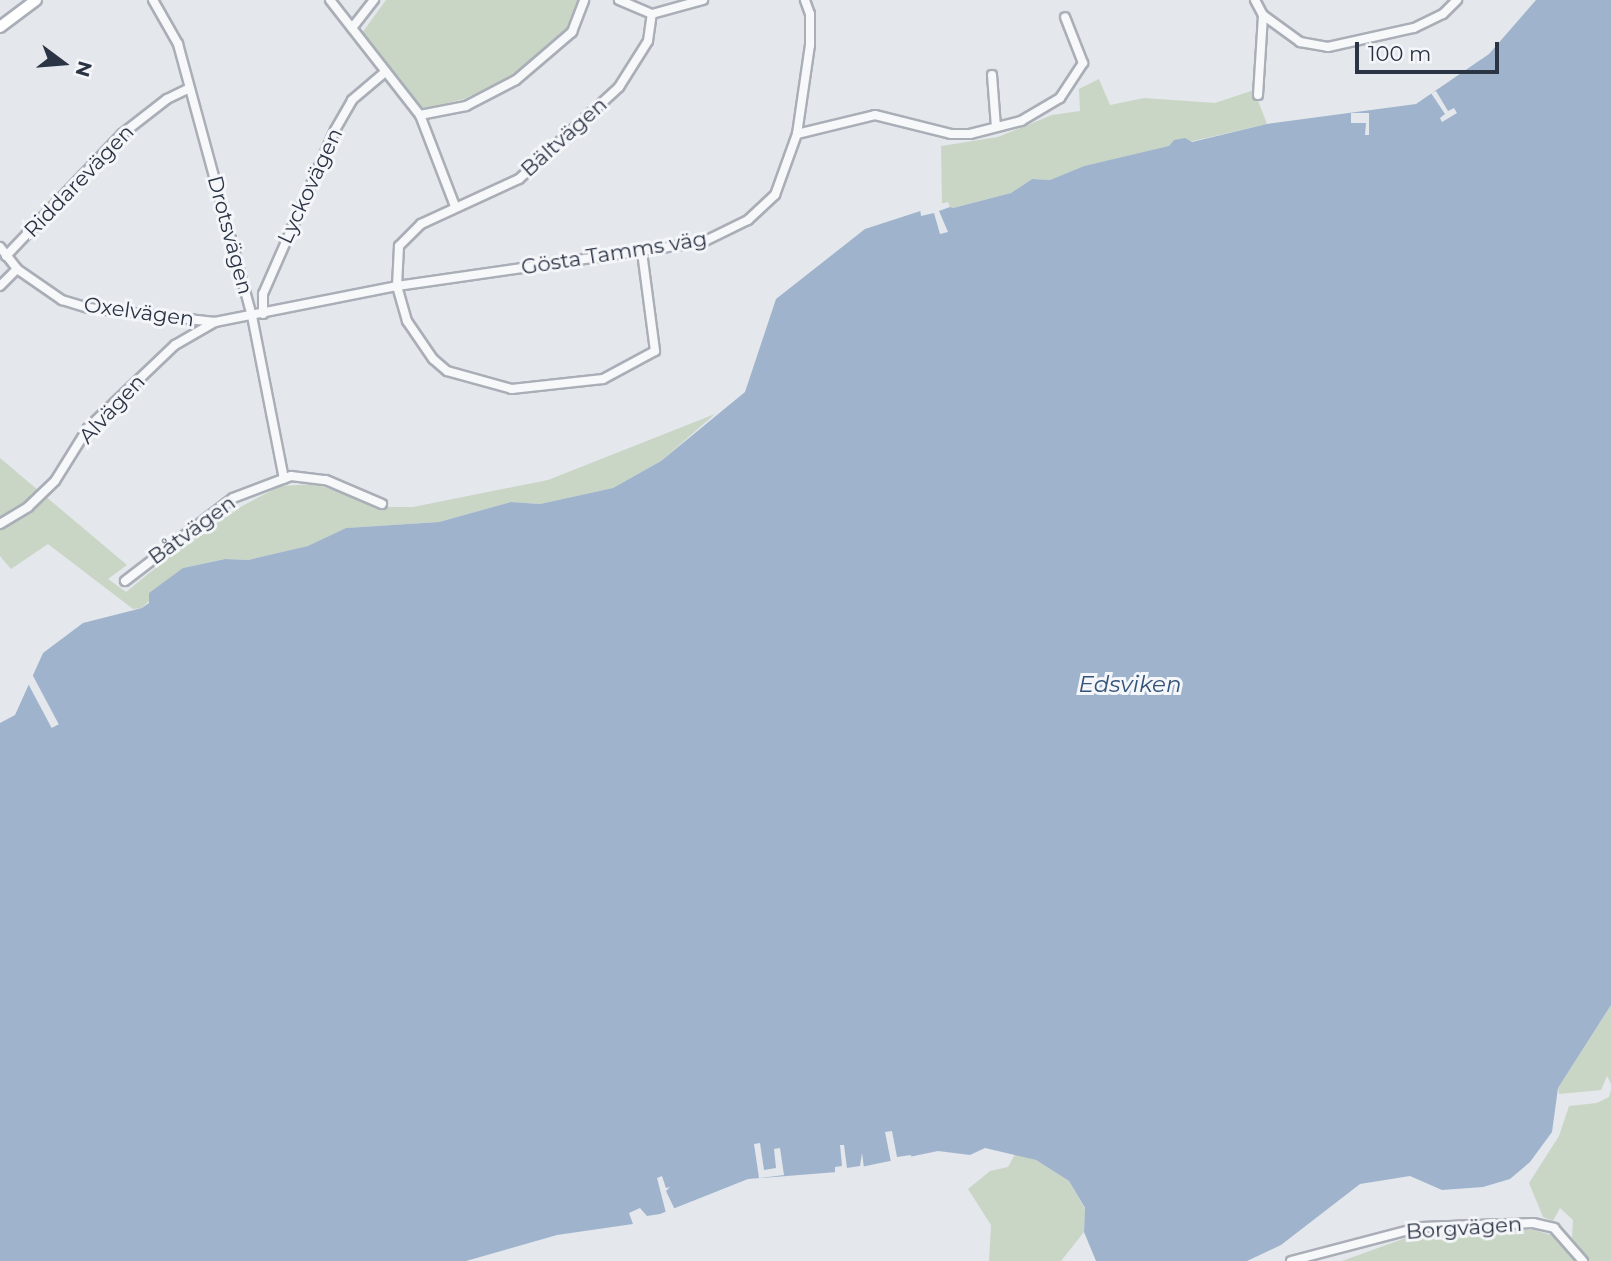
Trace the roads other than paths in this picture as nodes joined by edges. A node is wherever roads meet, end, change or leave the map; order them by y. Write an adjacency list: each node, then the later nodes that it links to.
1 (36, 0): 14 (street)
2 (153, 0): 18 (street, Drotsvägen)
3 (330, 0): 15 (street)
4 (374, 0): 15 (street)
5 (584, 0): 20 (street)
6 (619, 0): 11 (street)
7 (703, 0): 11 (street)
8 (805, 0): 22 (street, Gösta Tamms väg)
9 (1255, 0): 12 (street)
10 (1457, 0): 12 (street)
11 (652, 14): 23 (street, Bältvägen)
12 (1264, 15): 19 (street)
13 (1065, 17): 21 (street)
14 (0, 27)
15 (352, 28): 16 (street)
16 (384, 73): 20 (street); 30 (street, Lyckovägen)
17 (992, 75): 21 (street)
18 (190, 88): 26 (street, Riddarevägen); 31 (street, Drotsvägen)
19 (1258, 95)
20 (420, 115): 23 (street)
21 (996, 127): 22 (street)
22 (797, 134): 25 (street, Gösta Tamms väg)
23 (455, 206): 29 (street, Bältvägen)
24 (0, 247): 26 (street, Oxelvägen)
25 (642, 253): 29 (street, Gösta Tamms väg); 29 (street, Bältvägen)
26 (6, 256): 27 (street, Oxelvägen)
27 (17, 270): 28 (street); 33 (street, Oxelvägen)
28 (0, 286)
29 (397, 286): 30 (street, Gösta Tamms väg)
30 (263, 314): 31 (street, Gösta Tamms väg)
31 (253, 316): 32 (street, Gösta Tamms väg); 34 (street, Drotsvägen)
32 (242, 317): 33 (street, Alvägen)
33 (215, 322): 36 (street, Alvägen)
34 (284, 479): 35 (street, Båtvägen); 37 (street, Båtvägen)
35 (382, 504)
36 (0, 524)
37 (125, 581)
38 (1291, 1261): 39 (street, Borgvägen)
39 (1583, 1261)

